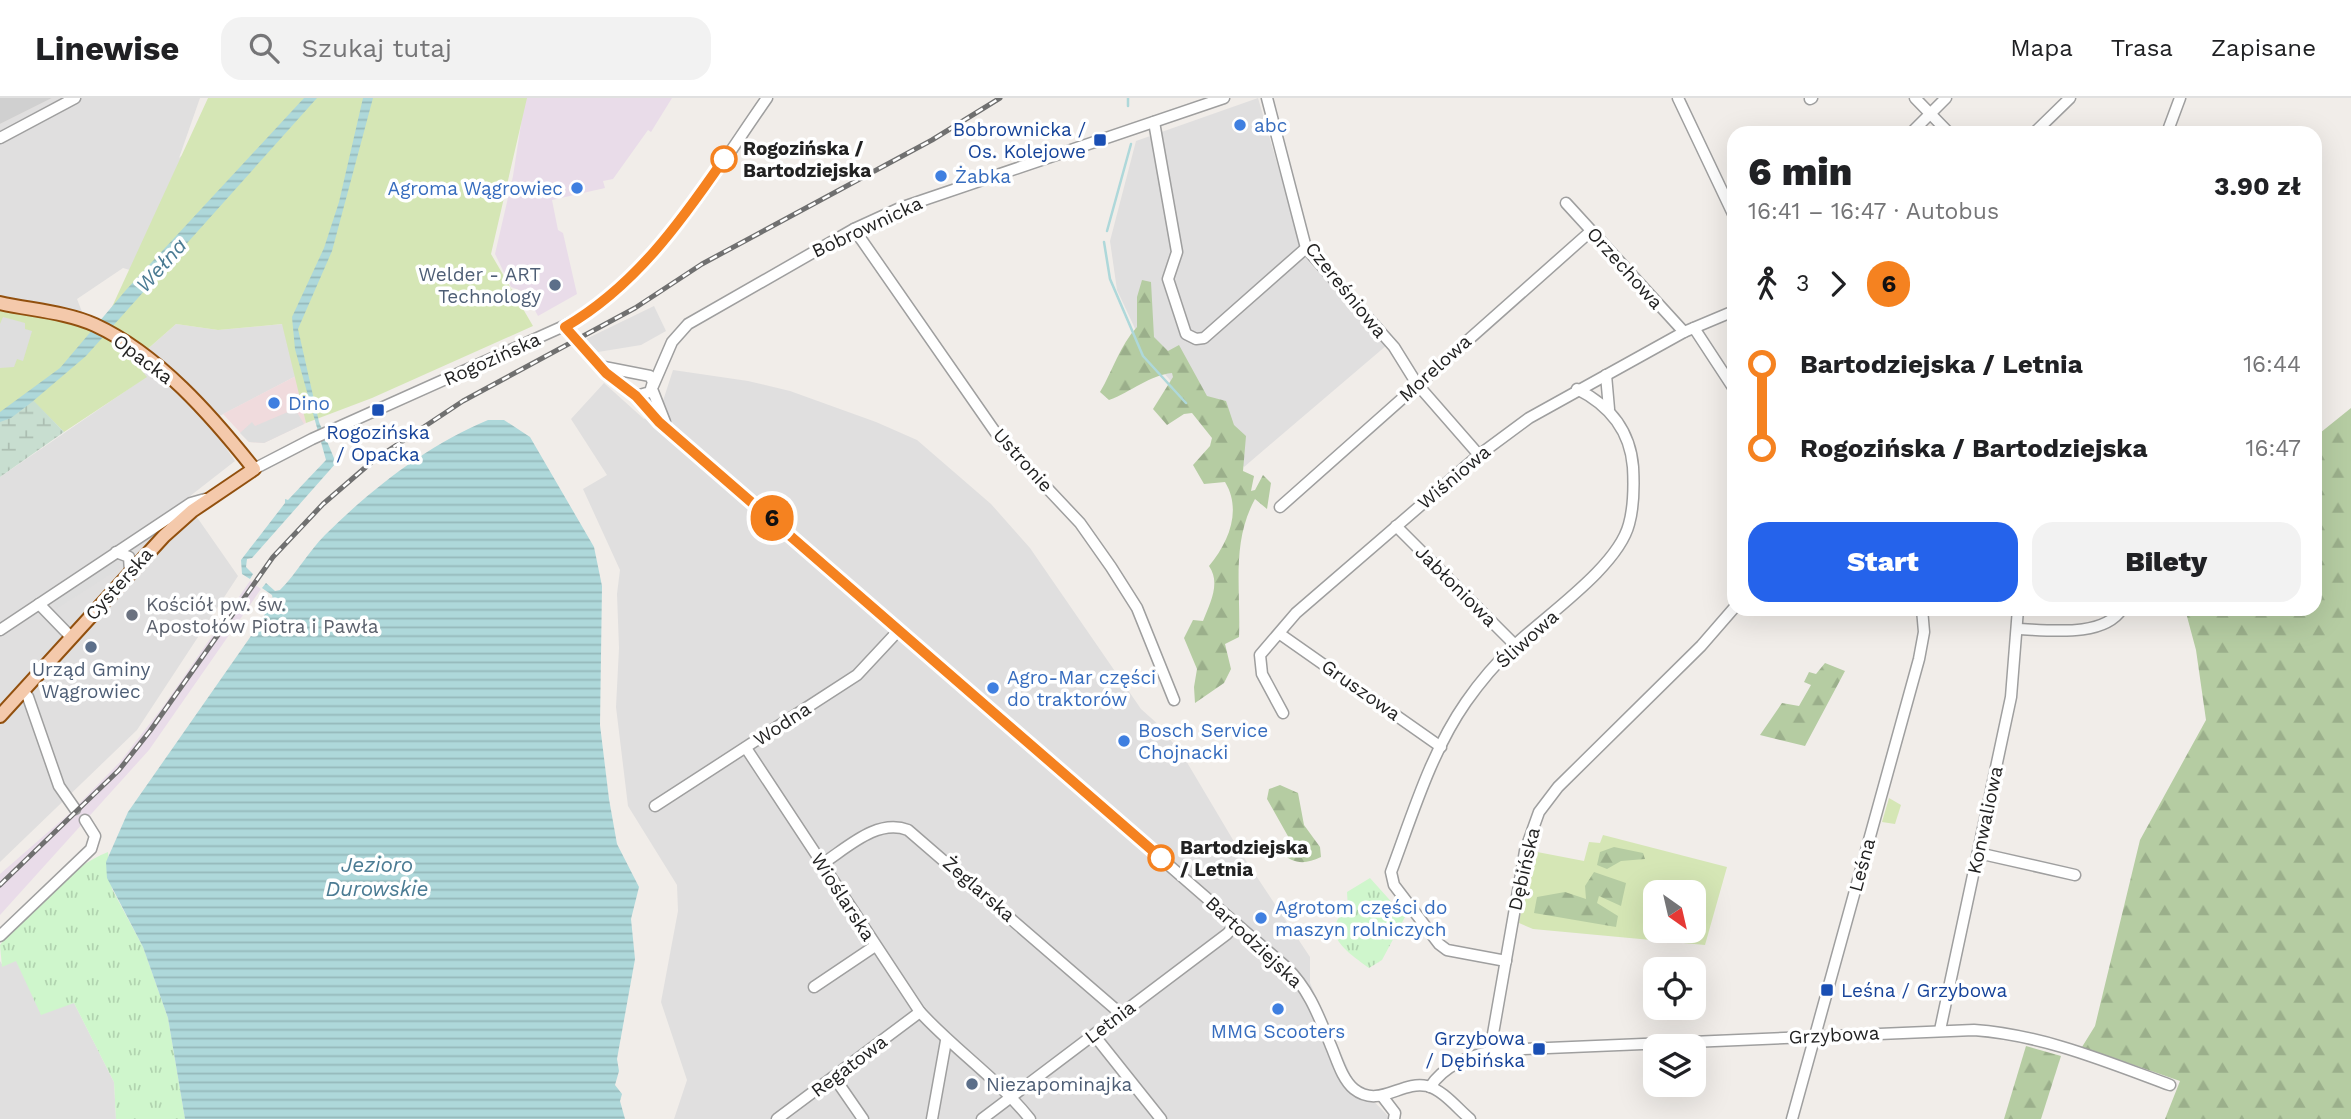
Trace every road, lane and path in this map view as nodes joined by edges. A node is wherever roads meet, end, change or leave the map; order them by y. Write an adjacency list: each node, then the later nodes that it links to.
1 (75, 98): 16 (street)
2 (766, 98): 24 (street, Rogozińska)
3 (1224, 98): 11 (street, Bobrownicka)
4 (1267, 98): 21 (street, Czereśniowa)
5 (1678, 98): 17 (street)
6 (1915, 98): 10 (street)
7 (1946, 98): 10 (street)
8 (2070, 98): 14 (street)
9 (2180, 98): 15 (street)
10 (1930, 114): 12 (street); 13 (street)
11 (1154, 122): 19 (street, Bobrownicka); 21 (street)
12 (1918, 126)
13 (1942, 126)
14 (2041, 126)
15 (2170, 126)
16 (0, 138)
17 (1727, 201)
18 (1566, 203): 20 (street, Orzechowa)
19 (854, 229): 27 (street, Bobrownicka); 57 (street, Ustronie)
20 (1591, 231): 26 (street, Orzechowa); 32 (street, Morelowa)
21 (1306, 248): 32 (street, Czereśniowa)
22 (0, 303): 39 (main road, Opacka)
23 (1727, 314): 25 (street, Wiśniowa)
24 (565, 327): 28 (street, Bartodziejska); 39 (street, Rogozińska)
25 (1695, 328): 26 (street, Wiśniowa); 31 (street)
26 (1684, 332): 30 (street, Wiśniowa)
27 (661, 366): 29 (street); 33 (street, Bobrownicka)
28 (604, 367): 29 (street); 35 (street, Bartodziejska)
29 (642, 373): 33 (street, Bartodziejska); 35 (street)
30 (1606, 375): 34 (street, Wiśniowa); 36 (street, Śliwowa)
31 (1727, 378)
32 (1417, 384): 38 (street, Czereśniowa); 41 (street, Morelowa)
33 (653, 387): 35 (street); 37 (street, Bartodziejska)
34 (1577, 389): 36 (street, Śliwowa); 38 (street, Wiśniowa)
35 (633, 393): 37 (street, Bartodziejska)
36 (1609, 411): 55 (street, Śliwowa)
37 (672, 431): 52 (street, Bartodziejska)
38 (1479, 455): 42 (street, Wiśniowa)
39 (254, 469): 40 (main road, Cysterska)
40 (210, 498): 43 (street); 44 (main road, Cysterska)
41 (1280, 507)
42 (1396, 526): 53 (street, Wiśniowa); 55 (street, Jabłoniowa)
43 (116, 552): 44 (street); 45 (street)
44 (130, 572): 54 (main road, Cysterska)
45 (39, 604): 51 (street); 54 (street)
46 (1727, 616): 71 (street, Dębińska)
47 (1923, 616): 77 (street, Leśna)
48 (2018, 616): 50 (street, Konwaliowa)
49 (2117, 616): 50 (street)
50 (2018, 629): 65 (street, Konwaliowa)
51 (0, 630)
52 (899, 630): 61 (street, Wodna); 68 (street, Bartodziejska)
53 (1280, 634): 58 (street, Wiśniowa); 60 (street, Gruszowa)
54 (71, 637): 56 (main road, Cysterska)
55 (1515, 645): 60 (street, Śliwowa)
56 (23, 691): 59 (main road, Cysterska); 63 (street)
57 (1174, 700)
58 (1283, 713)
59 (0, 716)
60 (1441, 747): 71 (street, Śliwowa)
61 (746, 748): 62 (street, Wodna); 66 (street, Wioślarska)
62 (655, 806)
63 (75, 809)
64 (85, 820): 69 (street)
65 (1978, 853): 67 (street); 75 (street, Konwaliowa)
66 (822, 864): 70 (street, Wioślarska); 74 (street, Żeglarska)
67 (2075, 875)
68 (1236, 923): 74 (street, Letnia); 84 (street, Bartodziejska)
69 (0, 936)
70 (875, 946): 72 (street); 73 (street, Wioślarska)
71 (1506, 961): 79 (street, Dębińska)
72 (814, 987)
73 (920, 1012): 78 (street, Wioślarska); 80 (street, Regatowa)
74 (1121, 1014): 76 (street, Letnia)
75 (1940, 1030): 77 (street, Grzybowa); 81 (street, Grzybowa)
76 (1094, 1035): 83 (street, Letnia); 90 (street)
77 (1815, 1035): 79 (street, Grzybowa); 93 (street, Leśna)
78 (946, 1041): 83 (street, Wioślarska); 87 (street)
79 (1490, 1051): 82 (street)
80 (834, 1077): 85 (street, Regatowa); 86 (street)
81 (2169, 1085)
82 (1430, 1087): 84 (street); 92 (street)
83 (1012, 1096): 88 (street, Letnia); 89 (street, Wioślarska)
84 (1382, 1096): 91 (street)
85 (777, 1119)
86 (863, 1119)
87 (932, 1119)
88 (982, 1119)
89 (1030, 1119)
90 (1161, 1119)
91 (1394, 1119)
92 (1469, 1119)
93 (1792, 1119)

